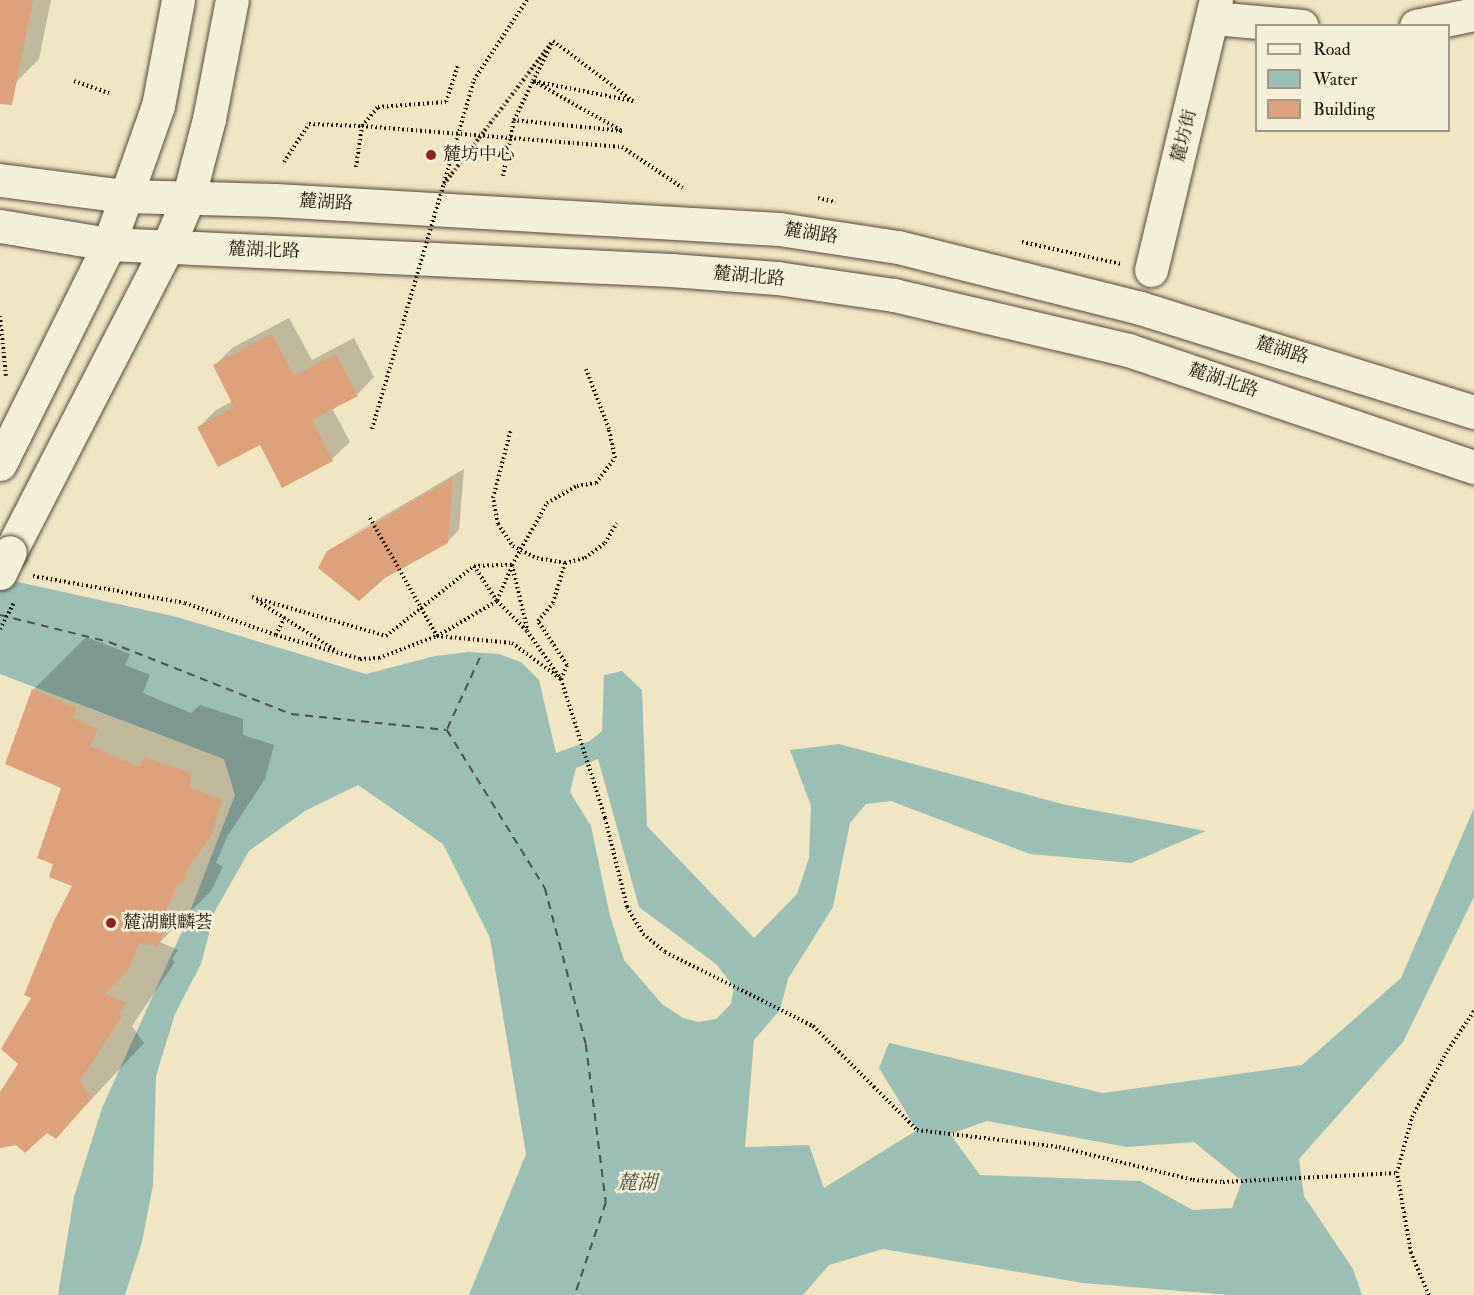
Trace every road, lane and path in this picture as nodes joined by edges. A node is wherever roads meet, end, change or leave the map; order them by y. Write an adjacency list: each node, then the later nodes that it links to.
1 (178, 0): 22 (street)
2 (232, 0): 23 (street)
3 (527, 0): 20 (path, bridge)
4 (1214, 9): 6 (street); 27 (street, 麓坊街)
5 (1474, 14): 7 (street)
6 (1292, 24)
7 (1426, 24)
8 (553, 41): 11 (path); 11 (path); 20 (path, bridge)
9 (458, 66): 14 (path)
10 (74, 81): 12 (path)
11 (533, 81): 13 (path); 13 (path)
12 (109, 93)
13 (514, 120): 15 (path)
14 (362, 126): 15 (path); 16 (path); 17 (path)
15 (509, 138): 18 (path); 21 (path)
16 (284, 162)
17 (356, 167)
18 (503, 176)
19 (0, 180): 22 (street, 麓湖路)
20 (442, 188): 36 (path, bridge)
21 (682, 188)
22 (125, 196): 23 (street, 麓湖路); 25 (street)
23 (188, 199): 26 (street); 28 (street, 麓湖路)
24 (0, 226): 25 (street, 麓湖北路)
25 (109, 244): 26 (street, 麓湖北路); 38 (street)
26 (167, 248): 31 (street, 麓湖北路); 44 (street)
27 (1150, 270)
28 (1096, 297): 30 (street, 麓湖路); 31 (street)
29 (0, 316): 34 (path)
30 (1177, 319): 32 (street); 35 (street, 麓湖路)
31 (1085, 340): 32 (street, 麓湖北路)
32 (1165, 363): 39 (street, 麓湖北路)
33 (586, 369): 43 (path)
34 (6, 380)
35 (1474, 412)
36 (372, 429)
37 (511, 429): 42 (path, bridge)
38 (0, 464)
39 (1474, 467)
40 (370, 518): 47 (path)
41 (617, 523): 42 (path)
42 (565, 563): 53 (path)
43 (512, 565): 45 (path); 46 (path); 49 (path)
44 (13, 566): 50 (path)
45 (474, 566): 46 (path); 47 (path)
46 (497, 601): 49 (path); 51 (path)
47 (422, 607): 48 (path); 51 (path)
48 (284, 618): 50 (path); 52 (path)
49 (527, 631): 53 (path)
50 (276, 636): 52 (path)
51 (437, 636): 52 (path); 53 (path)
52 (340, 654)
53 (561, 679): 55 (path)
54 (1474, 1011): 55 (path)
55 (1397, 1173): 56 (path)
56 (1429, 1295)

